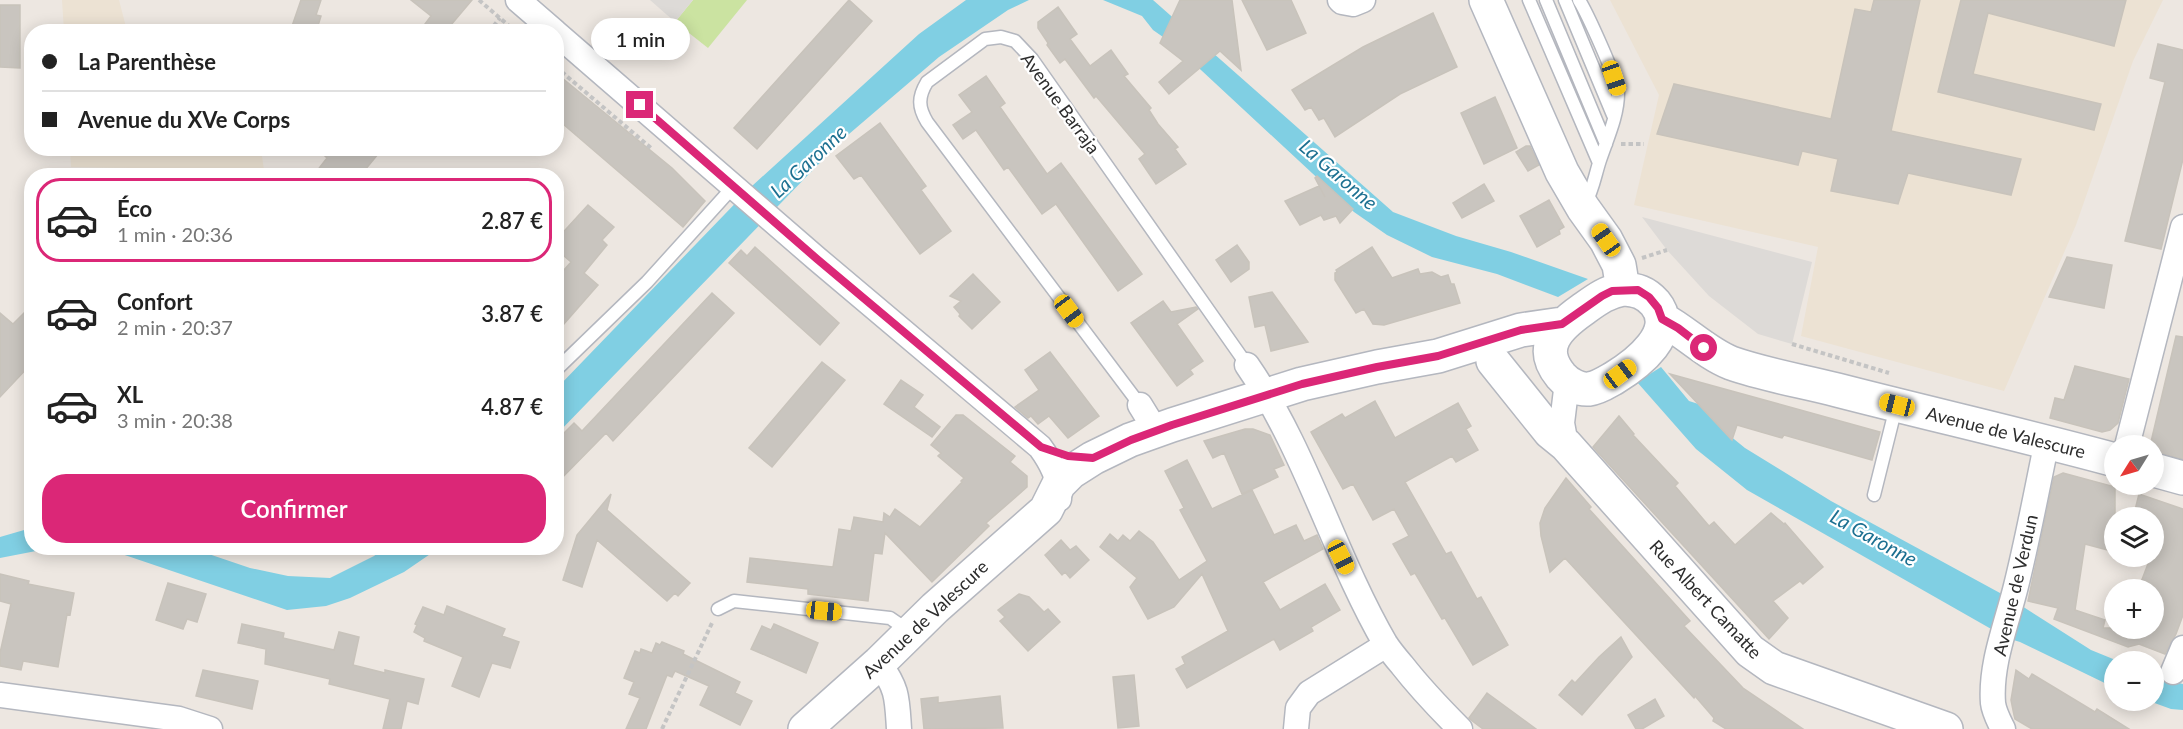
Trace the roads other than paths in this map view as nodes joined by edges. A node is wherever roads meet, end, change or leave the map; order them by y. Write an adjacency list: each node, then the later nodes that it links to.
1 (518, 0): 9 (street)
2 (1341, 0): 3 (street)
3 (1363, 0)
4 (1486, 0): 15 (main road)
5 (1529, 0): 13 (lane)
6 (1546, 0): 12 (lane)
7 (1565, 0): 11 (lane)
8 (1579, 0): 11 (lane)
9 (546, 24)
10 (564, 39): 14 (street)
11 (1614, 116): 12 (lane)
12 (1606, 144): 13 (lane)
13 (1599, 163): 15 (lane)
14 (738, 190): 22 (lane); 31 (street)
15 (1583, 208): 17 (main road)
16 (2182, 238): 28 (street)
17 (1623, 289): 18 (main road); 19 (main road)
18 (1662, 319): 24 (main road); 26 (main road, Avenue de Valescure)
19 (1562, 324): 20 (main road, Avenue de Valescure); 24 (main road)
20 (1438, 356): 21 (main road, Avenue de Valescure); 25 (main road, Avenue de Valescure)
21 (1492, 361): 24 (main road, Avenue de Valescure); 30 (main road, Rue Albert Camatte)
22 (564, 362)
23 (1247, 364): 25 (street, Avenue Barraja); 27 (lane, Avenue Barraja)
24 (1560, 374): 30 (street)
25 (1268, 395): 27 (main road, Avenue de Valescure); 40 (street, Avenue Barraja)
26 (1897, 405): 29 (main road, Avenue de Valescure); 36 (lane)
27 (1142, 425): 33 (main road, Avenue de Valescure); 37 (main road, Avenue de Valescure)
28 (2130, 435)
29 (2047, 441): 32 (main road, Avenue de Valescure); 51 (street, Avenue de Verdun)
30 (1566, 446): 50 (main road, Rue Albert Camatte)
31 (1041, 447): 33 (street); 37 (street)
32 (2104, 457)
33 (1093, 458): 37 (main road, Avenue de Valescure)
34 (2164, 473): 35 (main road)
35 (2183, 478)
36 (1874, 495)
37 (1054, 500): 39 (main road, Avenue de Valescure)
38 (718, 609): 39 (lane)
39 (910, 632): 42 (main road, Avenue de Valescure)
40 (1386, 645): 48 (street); 49 (street, Avenue Barraja)
41 (2183, 648): 43 (street)
42 (879, 663): 46 (main road, Avenue de Valescure); 47 (street)
43 (2173, 672)
44 (0, 695): 45 (street)
45 (210, 729)
46 (805, 729)
47 (899, 729)
48 (1296, 729)
49 (1460, 729)
50 (1946, 729)
51 (2003, 729)

